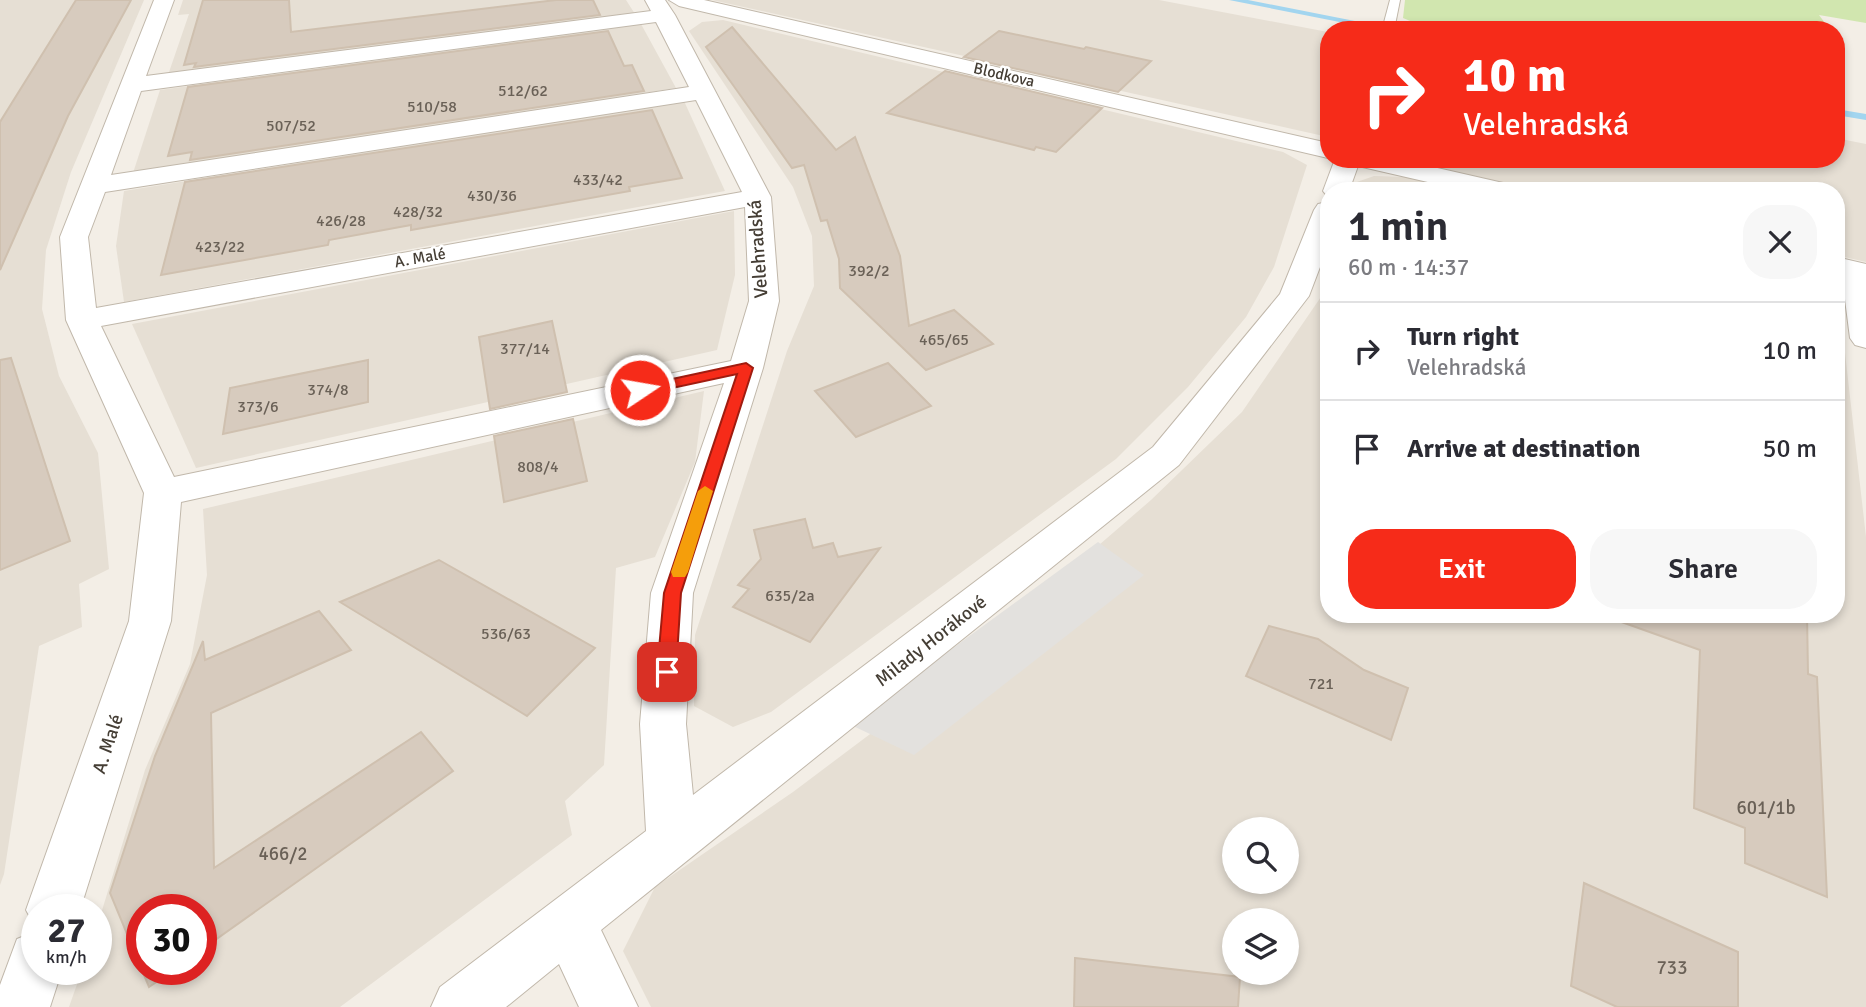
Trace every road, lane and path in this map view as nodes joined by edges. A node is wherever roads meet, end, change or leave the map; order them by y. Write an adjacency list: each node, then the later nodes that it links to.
1 (164, 0): 5 (street)
2 (1395, 0): 4 (lane)
3 (666, 5): 5 (street); 6 (street, Velehradská); 7 (street, Blodkova)
4 (1390, 21)
5 (133, 85): 10 (street)
6 (705, 92): 10 (street); 11 (street, Velehradská)
7 (1320, 149)
8 (1402, 168): 9 (street)
9 (1464, 182)
10 (96, 185): 14 (street)
11 (758, 197): 14 (street, A. Malé); 16 (street, Velehradská)
12 (1320, 230): 18 (street, Milady Horákové)
13 (1852, 269): 15 (street)
14 (82, 320): 17 (street)
15 (1866, 338)
16 (746, 368): 17 (street); 18 (street, Velehradská)
17 (163, 493): 19 (street, A. Malé)
18 (672, 844): 20 (street, Milady Horákové)
19 (58, 894)
20 (569, 924): 23 (street, Milady Horákové); 24 (street)
21 (28, 985): 22 (street)
22 (21, 1007)
23 (460, 1007)
24 (609, 1007)

